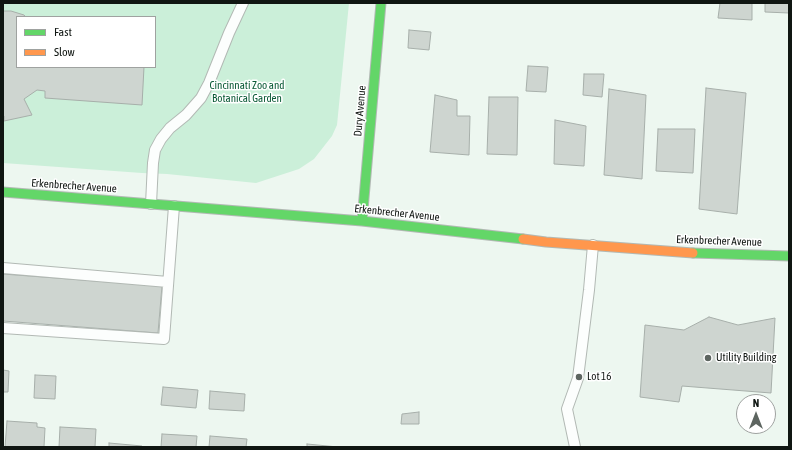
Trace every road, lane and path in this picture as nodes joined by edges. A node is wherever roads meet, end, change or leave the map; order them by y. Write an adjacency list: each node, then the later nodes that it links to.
1 (243, 3): 4 (lane)
2 (381, 3): 6 (street, Dury Avenue)
3 (3, 192): 4 (street, Erkenbrecher Avenue)
4 (151, 204): 5 (street, Erkenbrecher Avenue)
5 (174, 206): 6 (street, Erkenbrecher Avenue); 10 (lane)
6 (362, 221): 7 (street, Erkenbrecher Avenue)
7 (593, 245): 8 (street, Erkenbrecher Avenue); 12 (lane)
8 (789, 256)
9 (3, 268): 10 (lane)
10 (168, 282): 11 (lane)
11 (3, 328)
12 (575, 447)

